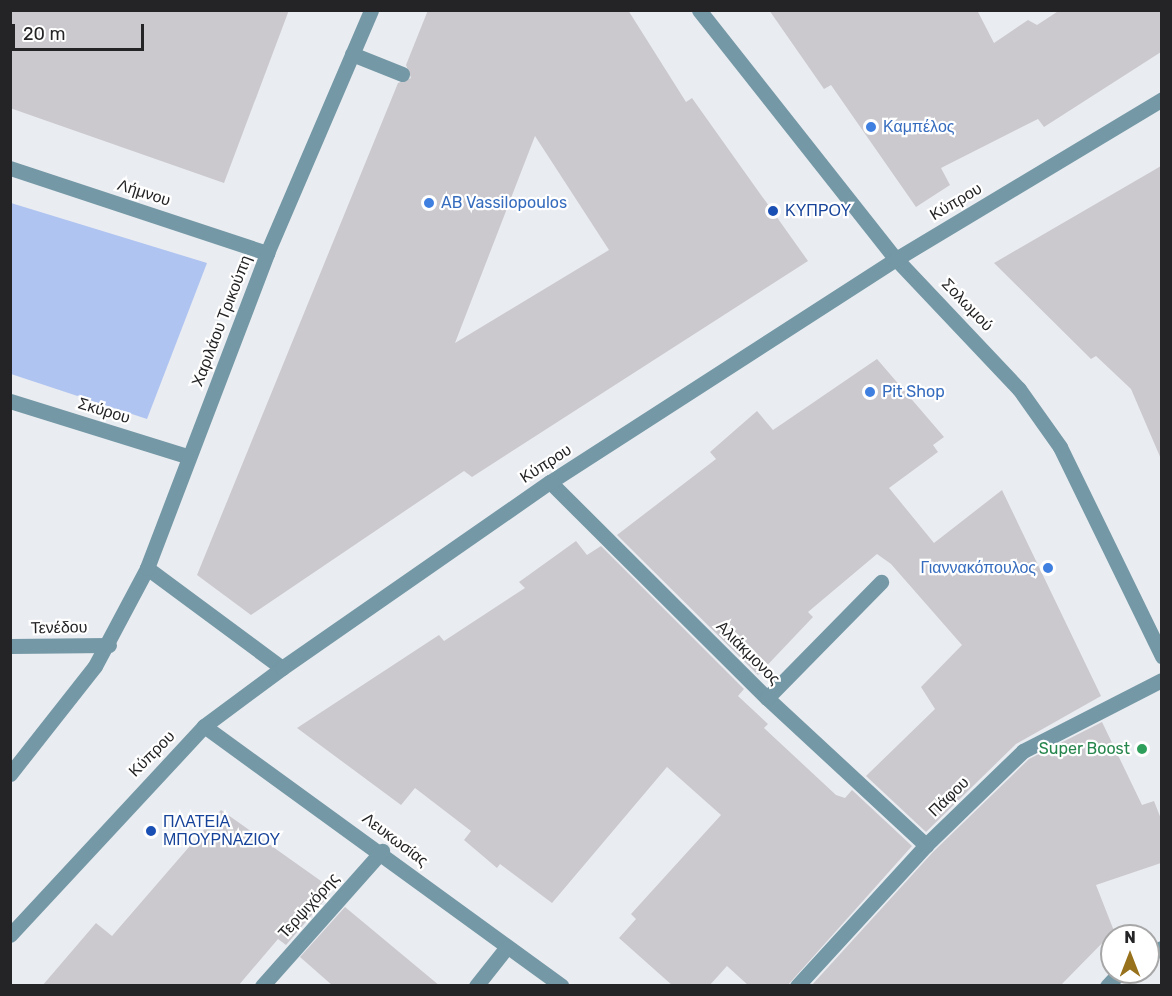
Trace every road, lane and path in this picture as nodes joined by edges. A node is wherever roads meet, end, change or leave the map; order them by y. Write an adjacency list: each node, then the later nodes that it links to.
1 (370, 10): 3 (street, Χαριλάου Τρικούπη)
2 (699, 10): 8 (street, Σολωμού)
3 (352, 54): 4 (street); 7 (street, Χαριλάου Τρικούπη)
4 (402, 74)
5 (1161, 99): 8 (street, Κύπρου)
6 (10, 168): 7 (street, Λήμνου)
7 (267, 253): 10 (street, Χαριλάου Τρικούπη)
8 (896, 259): 11 (street, Κύπρου); 16 (street, Σολωμού)
9 (10, 401): 10 (street, Σκύρου)
10 (187, 456): 12 (street, Χαριλάου Τρικούπη)
11 (550, 482): 17 (street, Κύπρου); 19 (street, Αλιάκμονος)
12 (147, 568): 14 (street, Χαριλάου Τρικούπη); 17 (street)
13 (881, 582): 19 (street)
14 (109, 645): 15 (street, Τενέδου); 21 (street)
15 (10, 646)
16 (1161, 656)
17 (282, 668): 20 (street, Κύπρου)
18 (1161, 681): 22 (street, Πάφου)
19 (767, 698): 22 (street, Αλιάκμονος)
20 (204, 726): 23 (street, Λευκωσίας); 24 (street, Κύπρου)
21 (10, 774)
22 (926, 845): 29 (street, Πάφου)
23 (382, 851): 25 (street, Λευκωσίας); 26 (street, Τερψιχόρης)
24 (10, 935)
25 (506, 948): 27 (street); 28 (street, Λευκωσίας)
26 (262, 986)
27 (476, 986)
28 (562, 986)
29 (797, 986)

